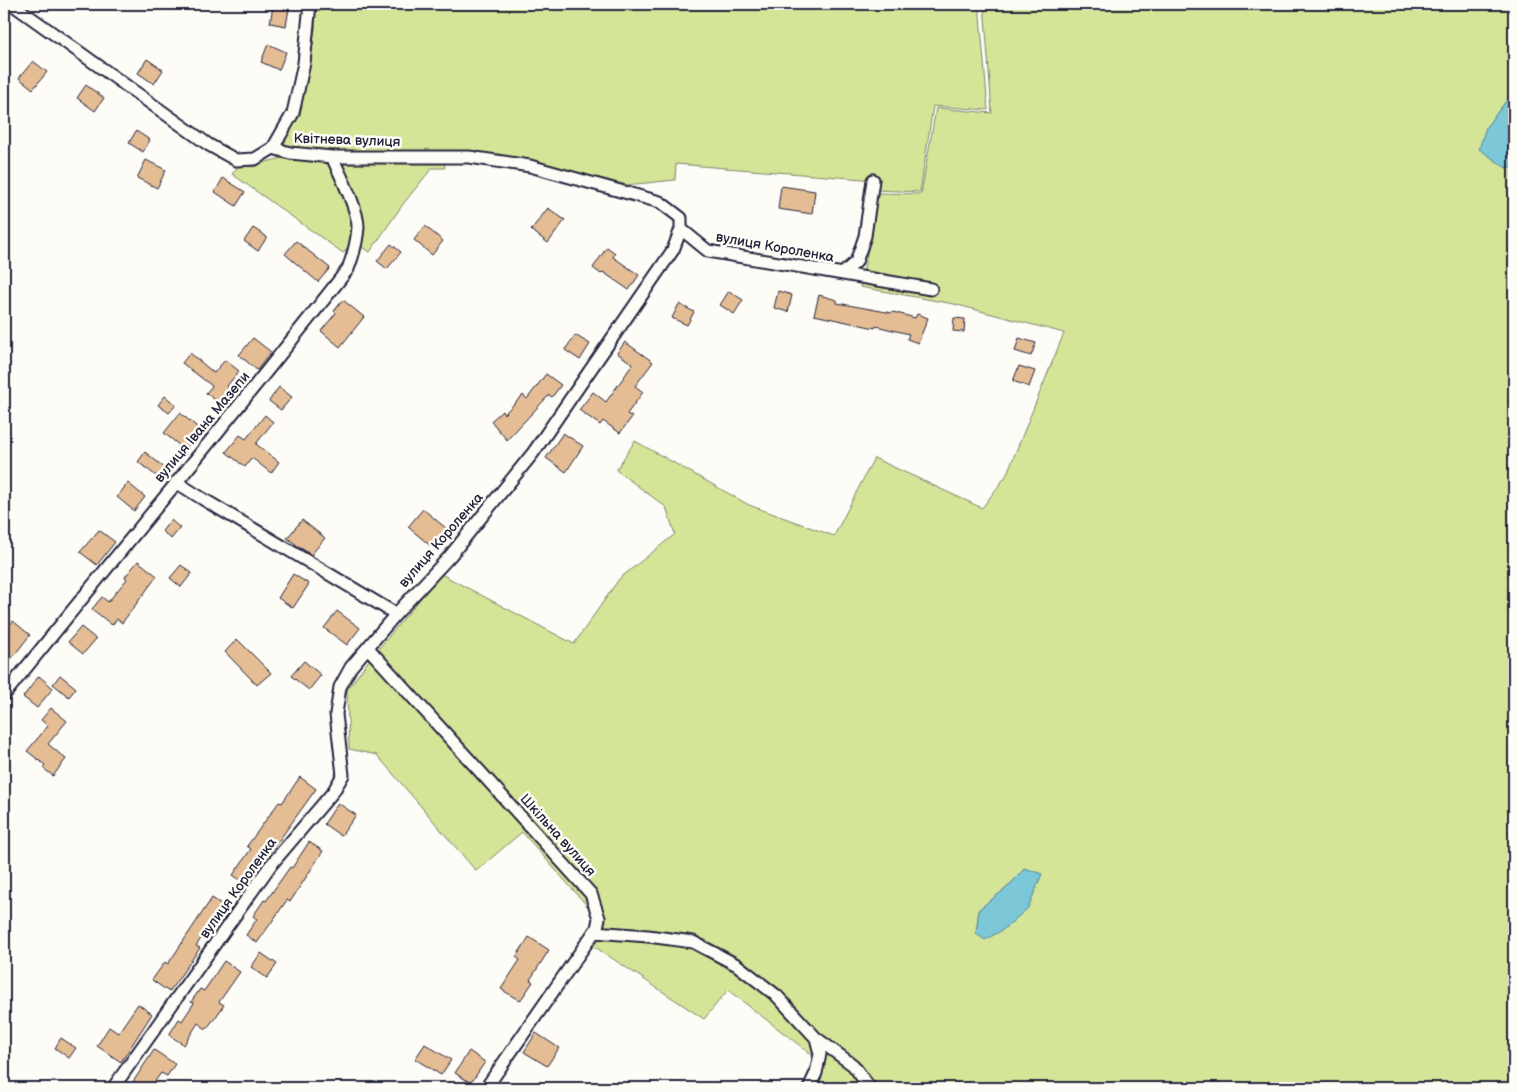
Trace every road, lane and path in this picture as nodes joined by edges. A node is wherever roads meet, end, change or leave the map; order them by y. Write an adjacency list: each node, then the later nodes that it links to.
1 (12, 4): 3 (street, Квітнева вулиця)
2 (310, 4): 3 (street)
3 (273, 148): 4 (street, Квітнева вулиця)
4 (332, 157): 6 (street, Квітнева вулиця); 9 (street, вулиця Івана Мазепи)
5 (873, 180): 7 (street)
6 (681, 230): 7 (street, вулиця Короленка); 10 (street, вулиця Короленка)
7 (842, 274): 8 (street, вулиця Короленка)
8 (931, 289)
9 (176, 482): 10 (street); 12 (street, вулиця Івана Мазепи)
10 (396, 614): 11 (street, вулиця Короленка)
11 (368, 648): 13 (street, Шкільна вулиця); 15 (street, вулиця Короленка)
12 (4, 695)
13 (594, 932): 14 (street); 16 (street)
14 (816, 1038): 17 (street); 18 (street)
15 (113, 1088)
16 (486, 1088)
17 (809, 1088)
18 (870, 1088)

